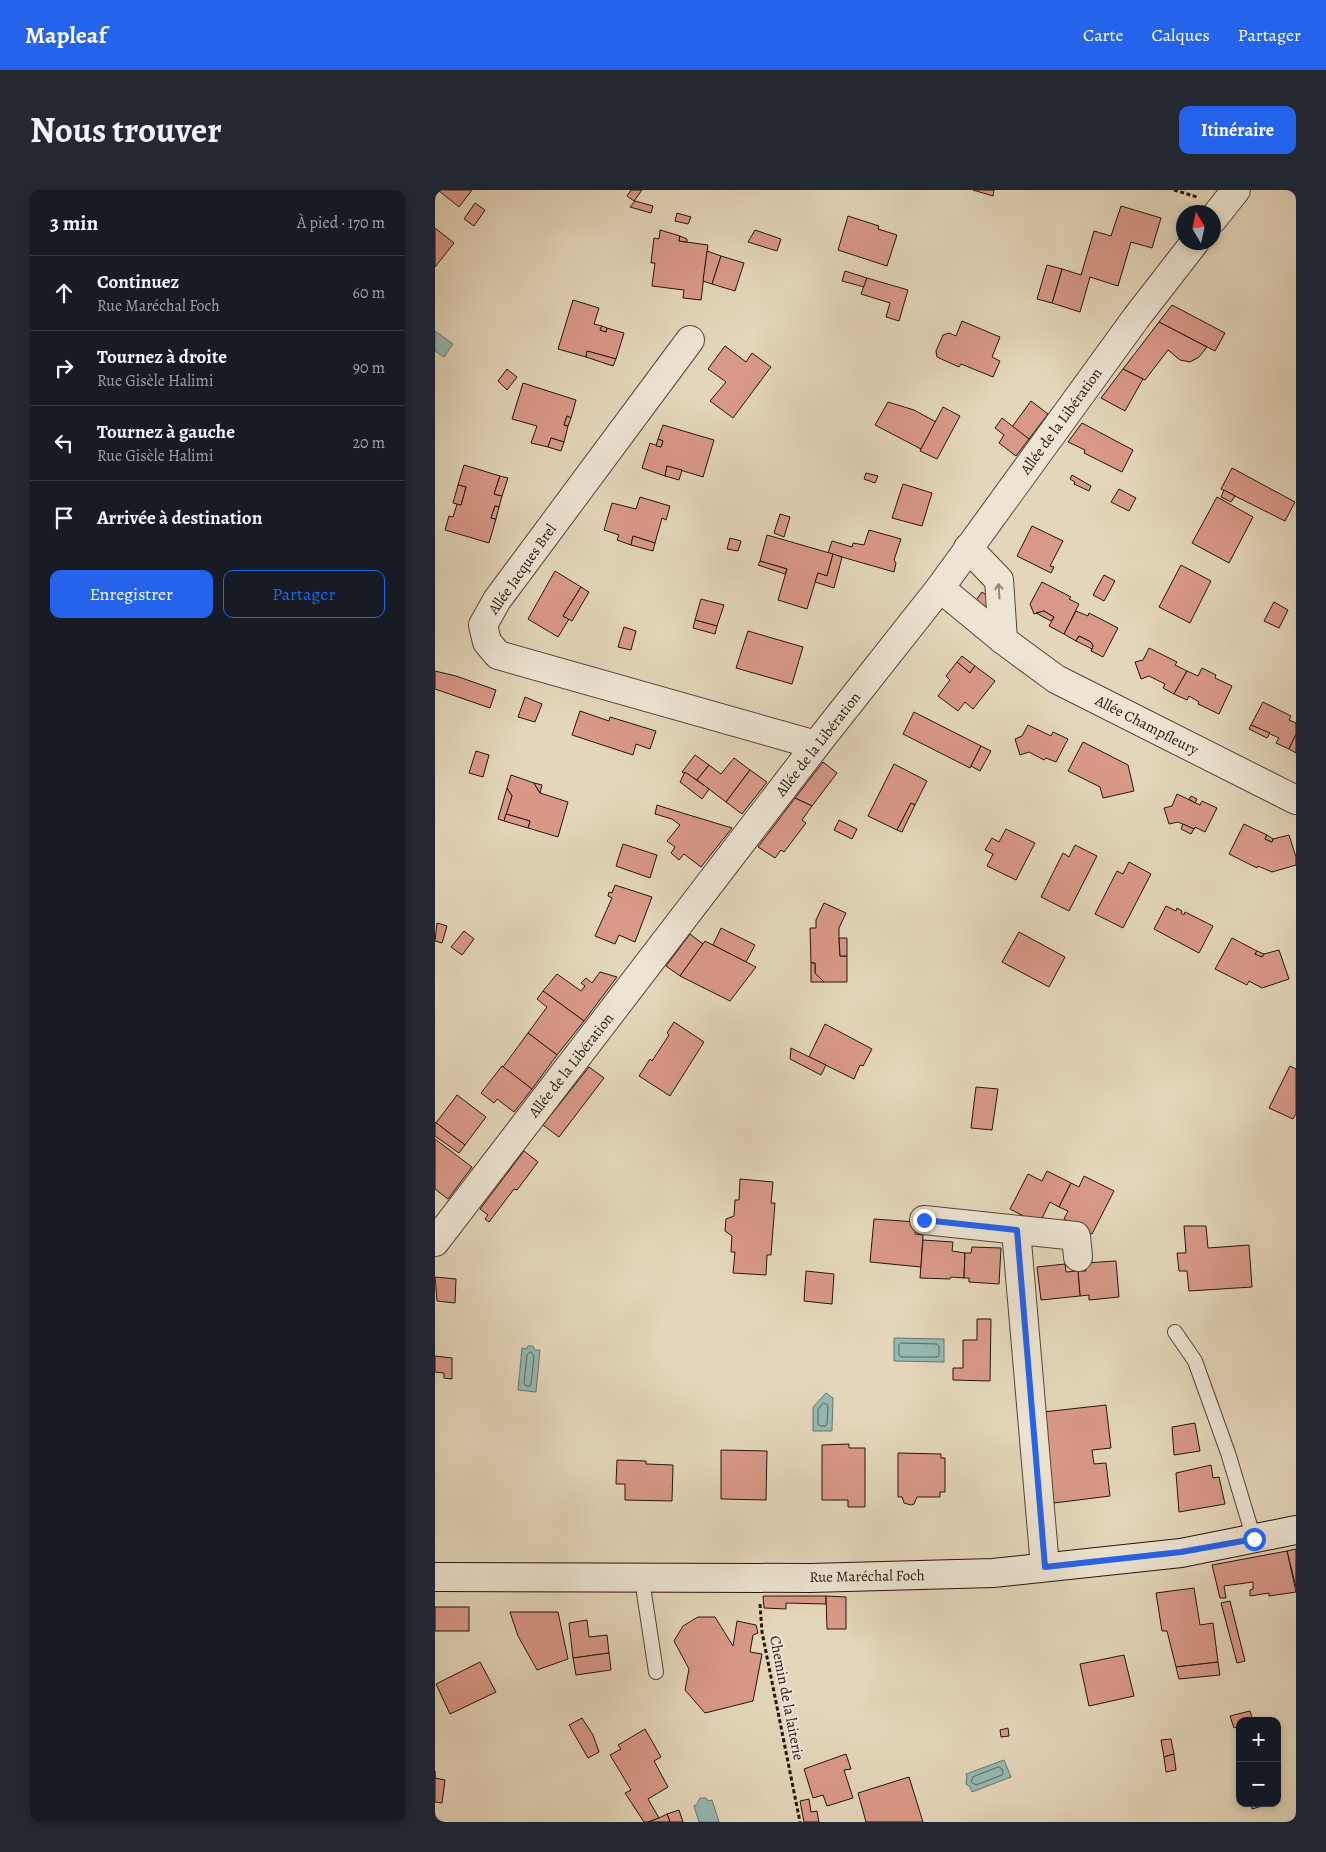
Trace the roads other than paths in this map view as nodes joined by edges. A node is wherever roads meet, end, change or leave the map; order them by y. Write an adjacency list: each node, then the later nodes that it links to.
1 (1236, 190): 2 (street)
2 (1221, 209)
3 (1189, 250): 5 (street, Allée de la Libération)
4 (690, 340): 8 (street, Allée Jacques Brel)
5 (969, 548): 6 (street, Allée de la Libération); 7 (street, one-way to 5)
6 (940, 588): 7 (street, Allée Champfleury); 8 (street, Allée de la Libération)
7 (1003, 640): 9 (street, Allée Champfleury)
8 (816, 745): 12 (street, Allée de la Libération)
9 (1296, 800)
10 (924, 1220): 11 (street)
11 (1017, 1230): 13 (street); 17 (street)
12 (435, 1242)
13 (1078, 1257)
14 (1175, 1332): 16 (lane)
15 (1296, 1530): 16 (street, Rue Maréchal Foch)
16 (1254, 1539): 17 (street, Rue Maréchal Foch)
17 (1045, 1567): 19 (street, Rue Maréchal Foch)
18 (435, 1577): 19 (street, Rue Maréchal Foch)
19 (644, 1578): 20 (lane)
20 (656, 1672)

